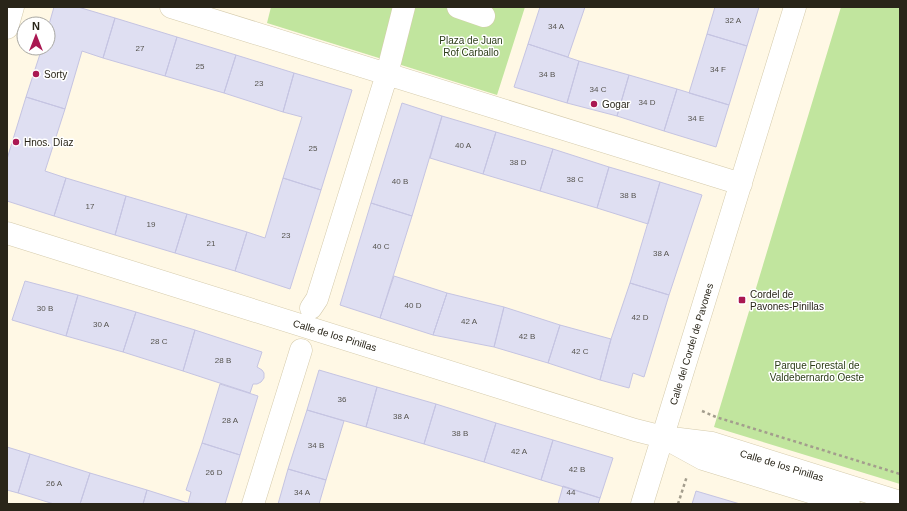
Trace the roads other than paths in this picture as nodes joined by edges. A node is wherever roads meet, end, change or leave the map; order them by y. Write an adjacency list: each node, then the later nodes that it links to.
1 (13, 7): 7 (street)
2 (170, 7): 8 (street)
3 (404, 7): 8 (street)
4 (458, 7): 6 (street)
5 (795, 7): 9 (street, Calle del Cordel de Pavones)
6 (484, 16)
7 (7, 28)
8 (387, 74): 9 (street); 11 (street)
9 (741, 184): 13 (street, Calle del Cordel de Pavones)
10 (7, 233): 13 (street, Calle de los Pinillas)
11 (311, 308)
12 (301, 350): 15 (street)
13 (663, 437): 14 (street, Calle de los Pinillas); 16 (street, Calle del Cordel de Pavones); 17 (street, Calle de los Pinillas)
14 (900, 502)
15 (253, 504)
16 (642, 504)
17 (848, 504)

